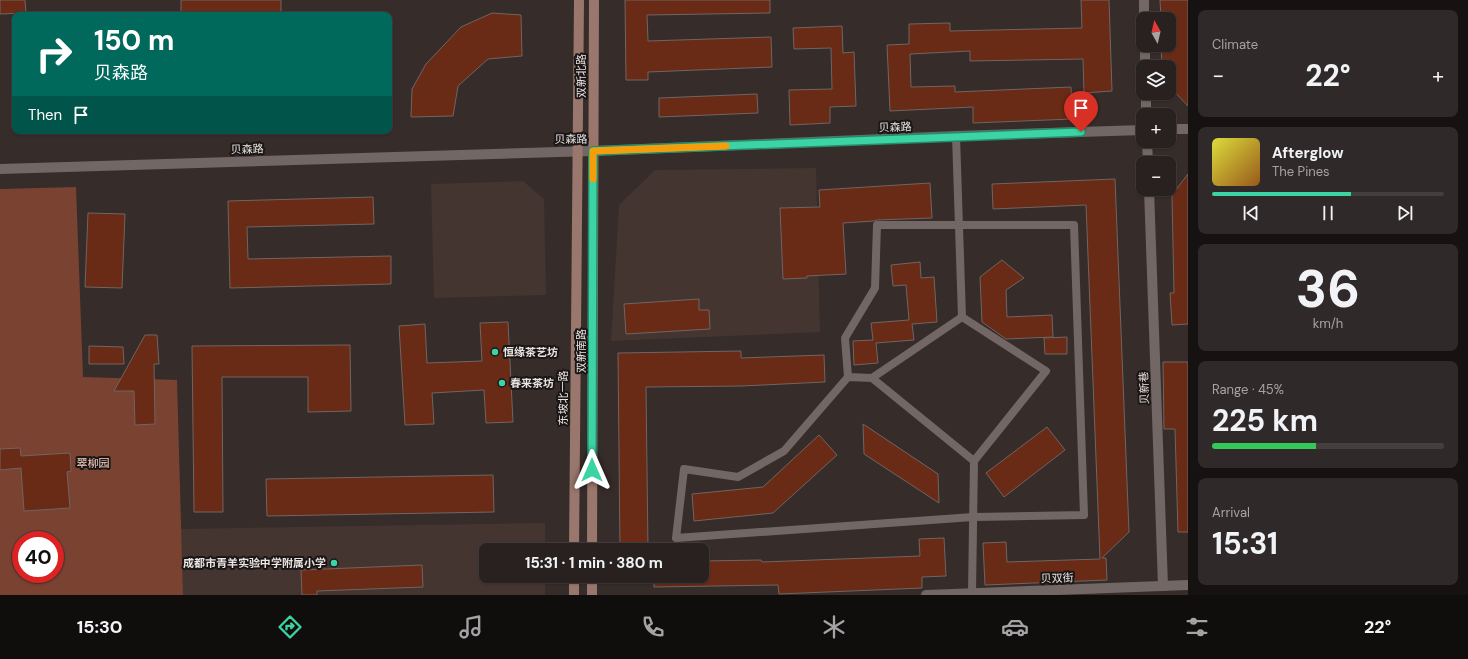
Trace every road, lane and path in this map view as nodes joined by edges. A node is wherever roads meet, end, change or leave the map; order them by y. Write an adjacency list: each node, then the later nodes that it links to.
1 (579, 0): 9 (street, 双新北路)
2 (594, 0): 10 (street, 双新北路)
3 (1144, 0): 4 (street)
4 (1144, 12)
5 (1176, 129): 6 (street)
6 (1188, 129)
7 (1136, 130): 8 (street, 贝森路)
8 (956, 136): 10 (street, 贝森路); 13 (lane)
9 (577, 151): 10 (street, 贝森路); 11 (street, 贝森路); 19 (street, 东坡北一路)
10 (593, 151): 20 (street, 双新南路)
11 (0, 170)
12 (1149, 196): 24 (street, 贝新巷)
13 (959, 226): 14 (lane); 15 (lane); 18 (lane)
14 (962, 317): 16 (lane); 17 (lane)
15 (848, 377): 16 (lane); 18 (lane)
16 (872, 378): 17 (lane)
17 (974, 461): 18 (lane)
18 (973, 518): 25 (lane)
19 (574, 543)
20 (592, 543)
21 (574, 583): 26 (street)
22 (592, 583): 27 (street)
23 (1188, 585): 24 (street, 贝双街)
24 (1163, 586): 25 (street, 贝双街)
25 (972, 593): 28 (street, 贝双街)
26 (574, 595)
27 (592, 595)
28 (926, 595)

